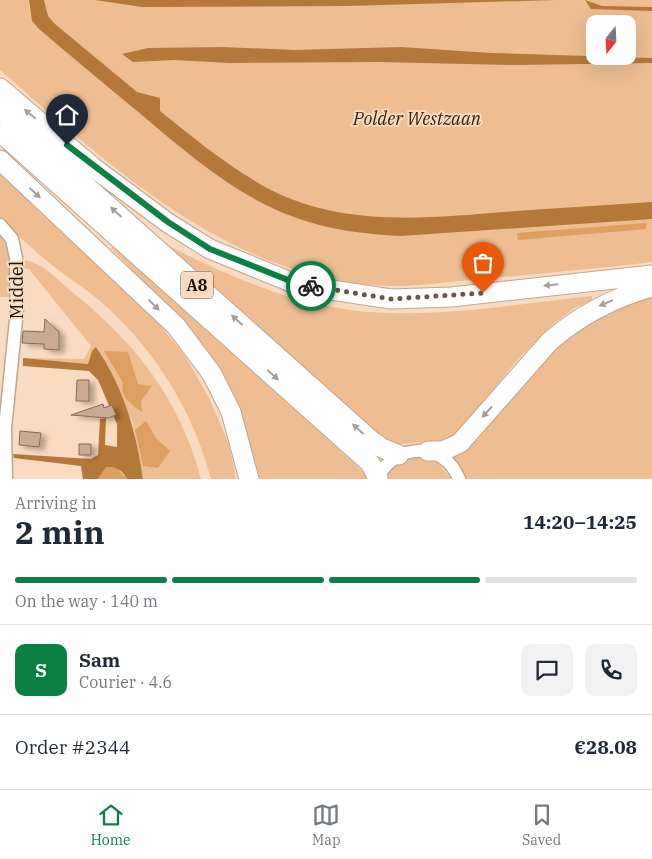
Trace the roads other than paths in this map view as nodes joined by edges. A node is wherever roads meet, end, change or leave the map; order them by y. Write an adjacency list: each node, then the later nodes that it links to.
1 (0, 88): 6 (highway, A8, one-way to 1)
2 (0, 109): 9 (highway, A8, one-way to 2)
3 (0, 132): 12 (highway, A8, one-way to 12)
4 (0, 160): 11 (highway, A8, one-way to 11)
5 (0, 225): 10 (street, Middel)
6 (652, 275)
7 (652, 287): 8 (highway, one-way to 8)
8 (428, 451): 9 (street); 13 (street)
9 (398, 455): 12 (street)
10 (6, 479)
11 (249, 479)
12 (378, 479)
13 (459, 479)

